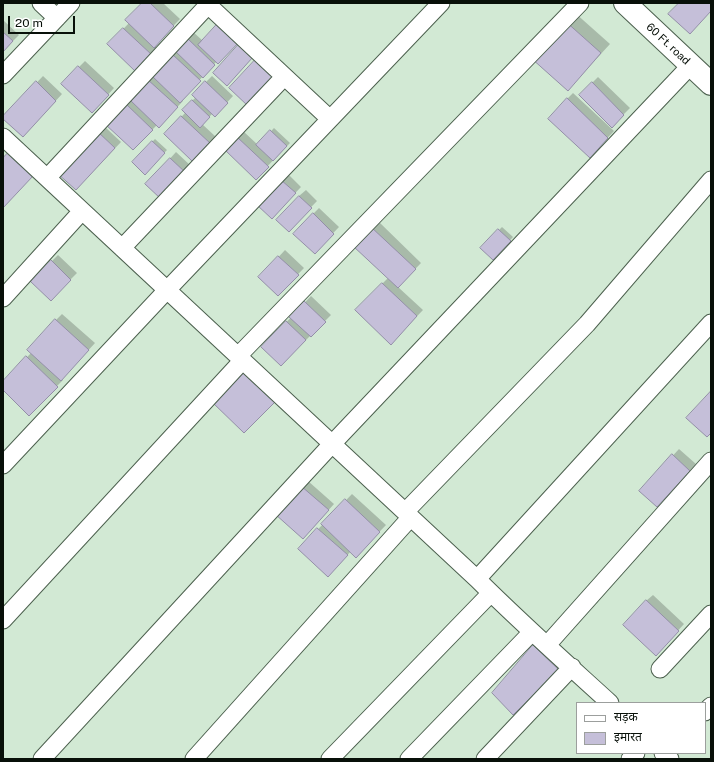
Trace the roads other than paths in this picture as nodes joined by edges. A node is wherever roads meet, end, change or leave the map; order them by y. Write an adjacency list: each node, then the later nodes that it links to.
1 (41, 3): 7 (street)
2 (71, 3): 7 (street)
3 (441, 3): 12 (street)
4 (580, 3): 21 (street)
5 (625, 3): 8 (street, 60 Ft. road)
6 (207, 4): 10 (street); 14 (street)
7 (57, 18): 9 (street)
8 (690, 65): 11 (street, 60 Ft. road); 22 (street)
9 (3, 75)
10 (284, 77): 12 (street); 17 (street)
11 (711, 84)
12 (330, 119): 18 (street)
13 (3, 137): 14 (street)
14 (47, 178): 16 (street)
15 (711, 180): 25 (street)
16 (82, 211): 17 (street); 19 (street)
17 (122, 248): 18 (street)
18 (167, 290): 21 (street); 24 (street)
19 (3, 297)
20 (711, 323): 26 (street)
21 (240, 358): 22 (street); 29 (street)
22 (332, 444): 25 (street); 35 (street)
23 (711, 461): 31 (street)
24 (3, 465)
25 (408, 514): 26 (street); 36 (street)
26 (477, 579): 27 (street)
27 (491, 593): 30 (street); 37 (street)
28 (711, 614): 33 (street)
29 (3, 620)
30 (532, 632): 31 (street); 38 (street)
31 (547, 645): 32 (street)
32 (572, 667): 34 (street); 39 (street)
33 (660, 668)
34 (609, 702)
35 (42, 759)
36 (194, 759)
37 (330, 759)
38 (409, 759)
39 (485, 759)

